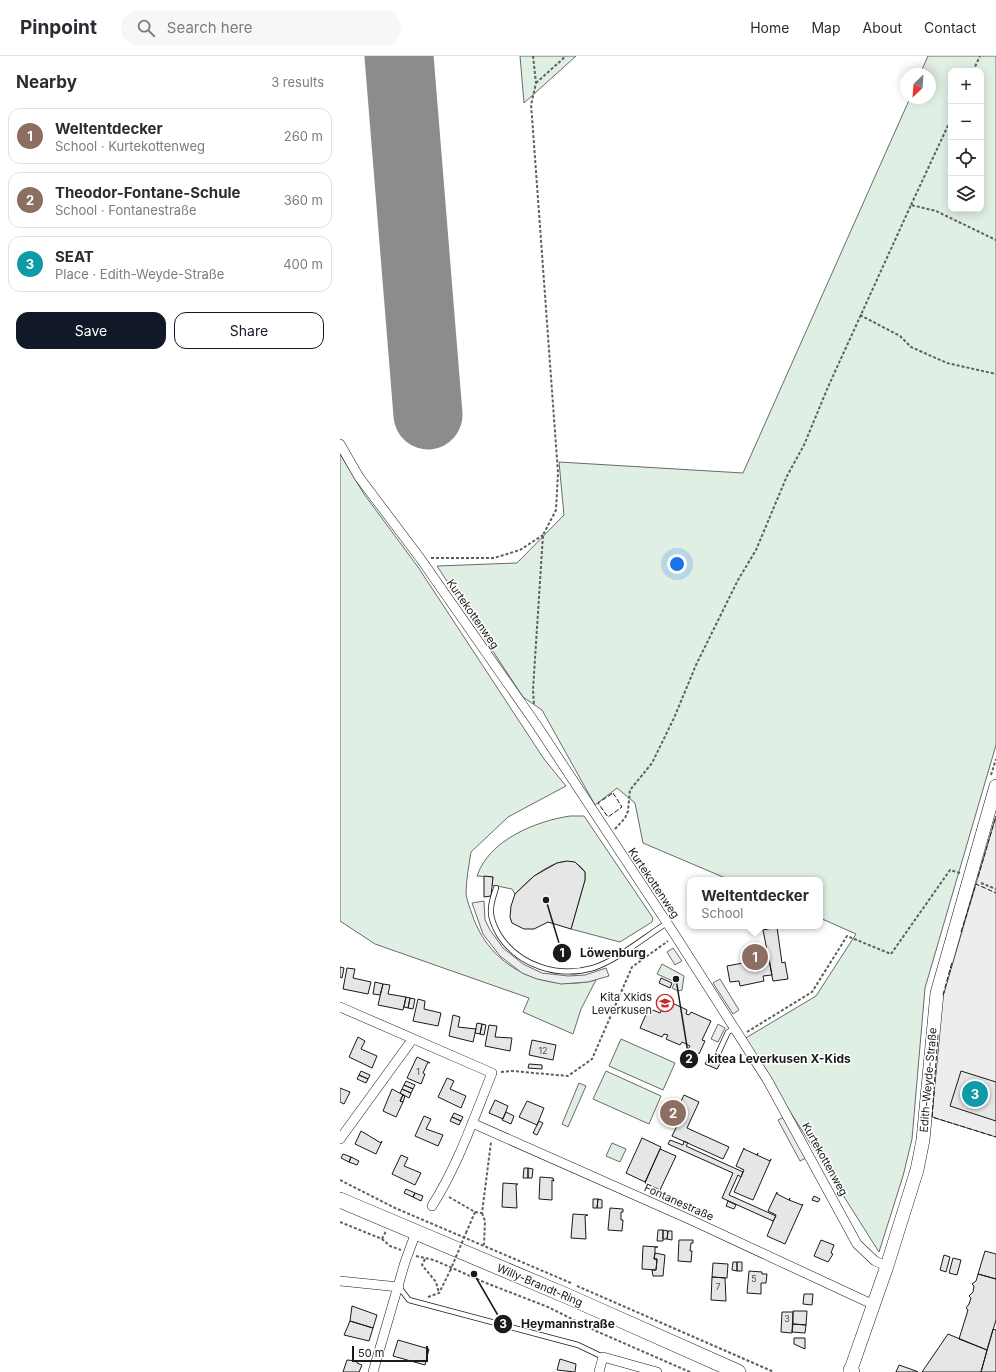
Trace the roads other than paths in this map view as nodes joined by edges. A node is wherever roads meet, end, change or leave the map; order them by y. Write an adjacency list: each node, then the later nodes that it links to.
1 (340, 444): 4 (street, Kurtekottenweg)
2 (996, 786): 14 (street, Edith-Weyde-Straße)
3 (496, 888): 4 (lane)
4 (667, 923): 6 (street, Kurtekottenweg)
5 (340, 1007): 7 (street)
6 (734, 1028): 8 (lane); 14 (street, Kurtekottenweg)
7 (412, 1040): 9 (street); 10 (street)
8 (715, 1060)
9 (472, 1123): 12 (street); 17 (street, Fontanestraße)
10 (340, 1139)
11 (340, 1200): 13 (main road, Willy-Brandt-Ring)
12 (432, 1206)
13 (416, 1232): 16 (street); 23 (main road, Willy-Brandt-Ring)
14 (887, 1266): 17 (street, Edith-Weyde-Straße)
15 (340, 1281): 16 (street)
16 (399, 1287): 18 (lane); 20 (street)
17 (874, 1305): 19 (street, Edith-Weyde-Straße)
18 (603, 1357): 21 (street); 22 (street)
19 (851, 1371)
20 (373, 1372)
21 (599, 1372)
22 (657, 1372)
23 (738, 1372)

